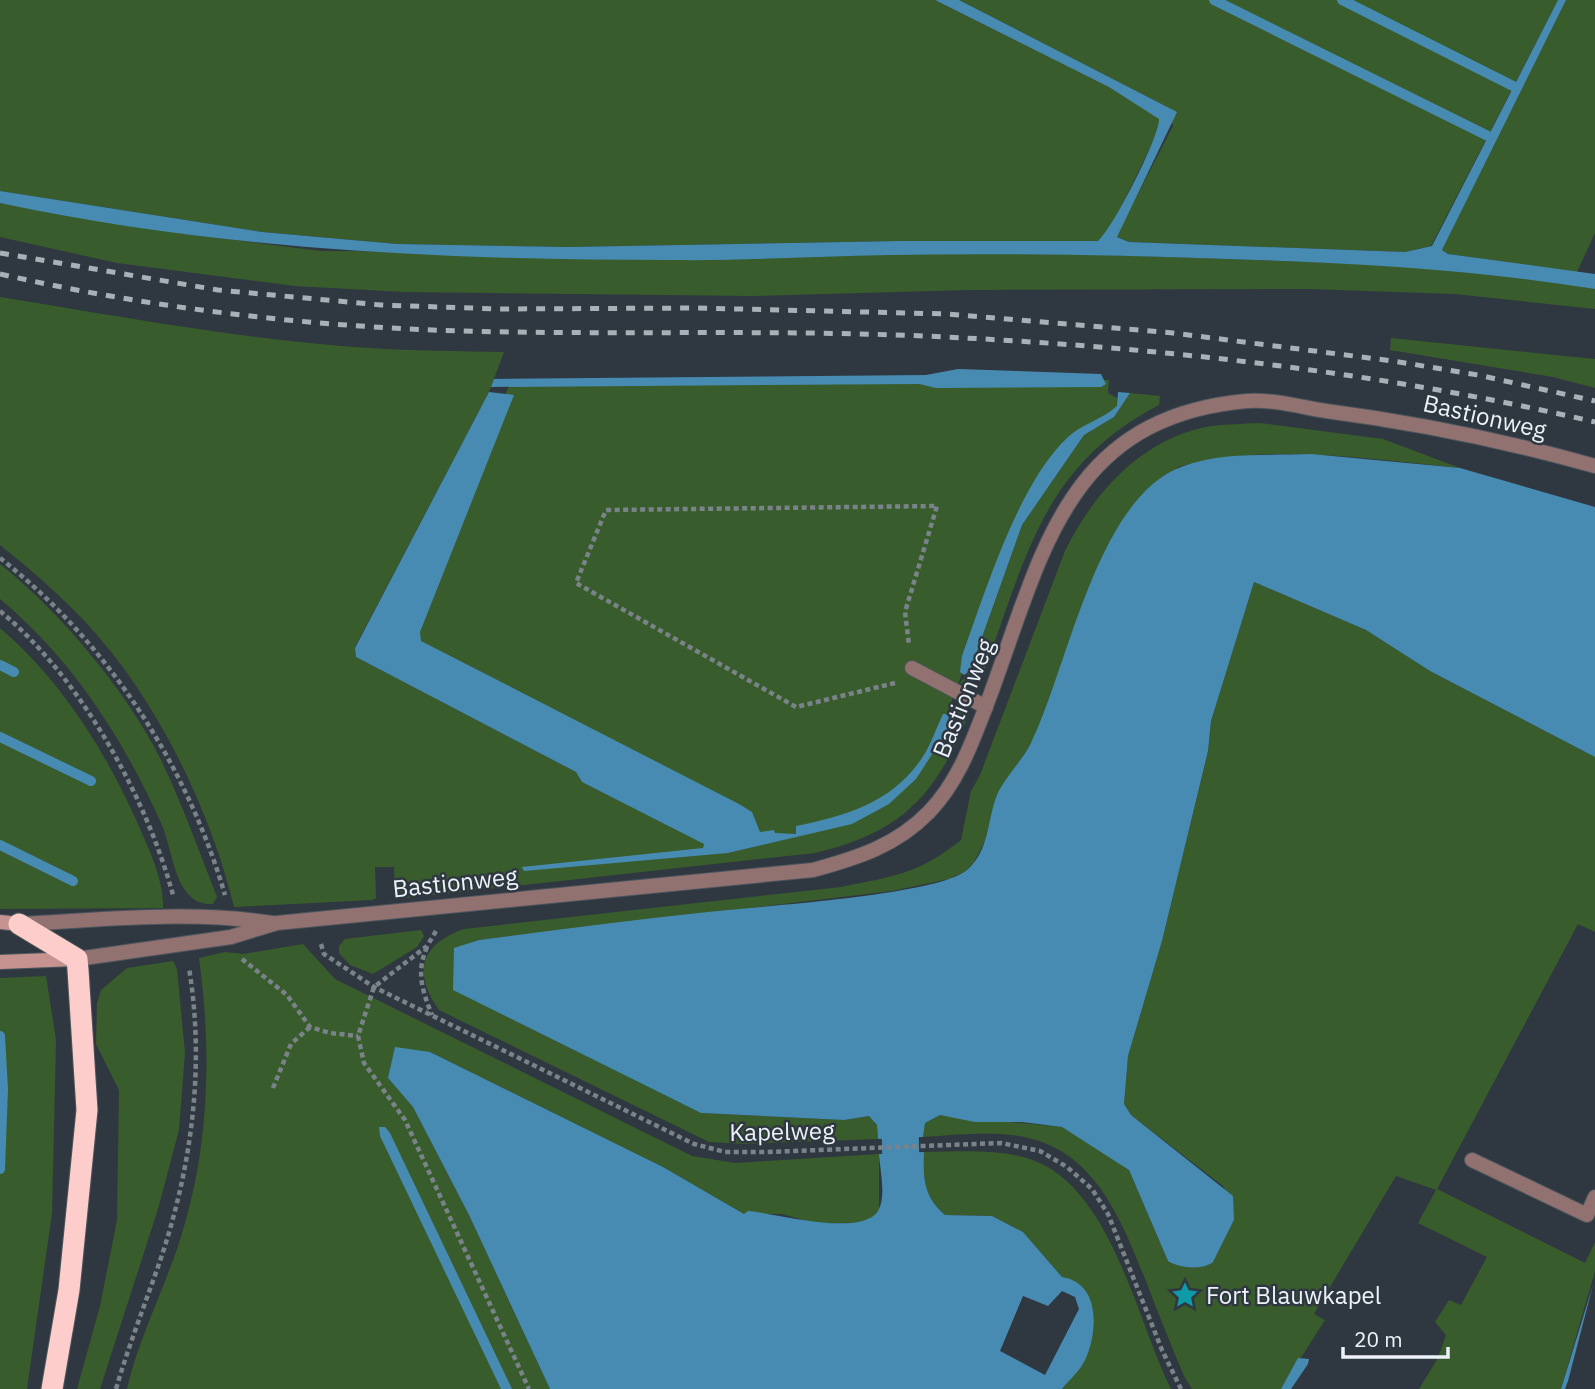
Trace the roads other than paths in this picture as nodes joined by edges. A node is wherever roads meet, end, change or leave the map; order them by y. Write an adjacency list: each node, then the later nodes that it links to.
1 (1595, 466): 3 (street, Bastionweg)
2 (912, 668): 3 (street)
3 (986, 707): 5 (street, Bastionweg)
4 (9, 923): 5 (street, Bastionweg); 6 (highway)
5 (277, 923): 6 (street, Bastionweg)
6 (76, 959): 7 (main road); 10 (highway)
7 (0, 962)
8 (1472, 1160): 9 (street)
9 (1595, 1197)
10 (52, 1389)

